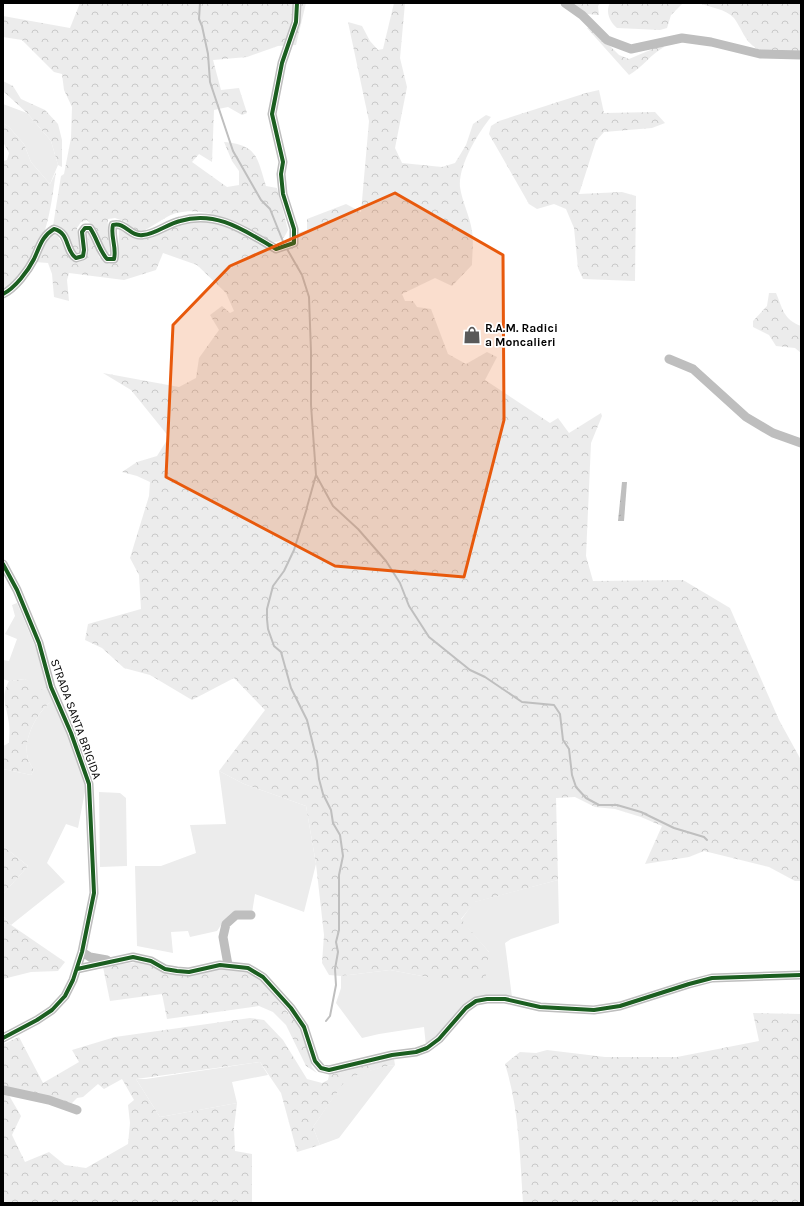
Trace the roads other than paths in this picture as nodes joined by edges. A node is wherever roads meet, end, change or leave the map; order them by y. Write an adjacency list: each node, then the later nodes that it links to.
1 (297, 3): 4 (street)
2 (565, 3): 3 (street)
3 (801, 55)
4 (3, 294)
5 (669, 359): 6 (street)
6 (801, 444)
7 (3, 564): 9 (street, STRADA SANTA BRIGIDA)
8 (251, 915): 11 (street)
9 (82, 952): 10 (street); 12 (street, STRADA SANTA BRIGIDA)
10 (116, 961): 11 (street); 12 (street)
11 (228, 964): 13 (street)
12 (77, 969): 14 (street, STRADA SANTA BRIGIDA)
13 (801, 975)
14 (3, 1038)
15 (3, 1090): 16 (street)
16 (77, 1110)

